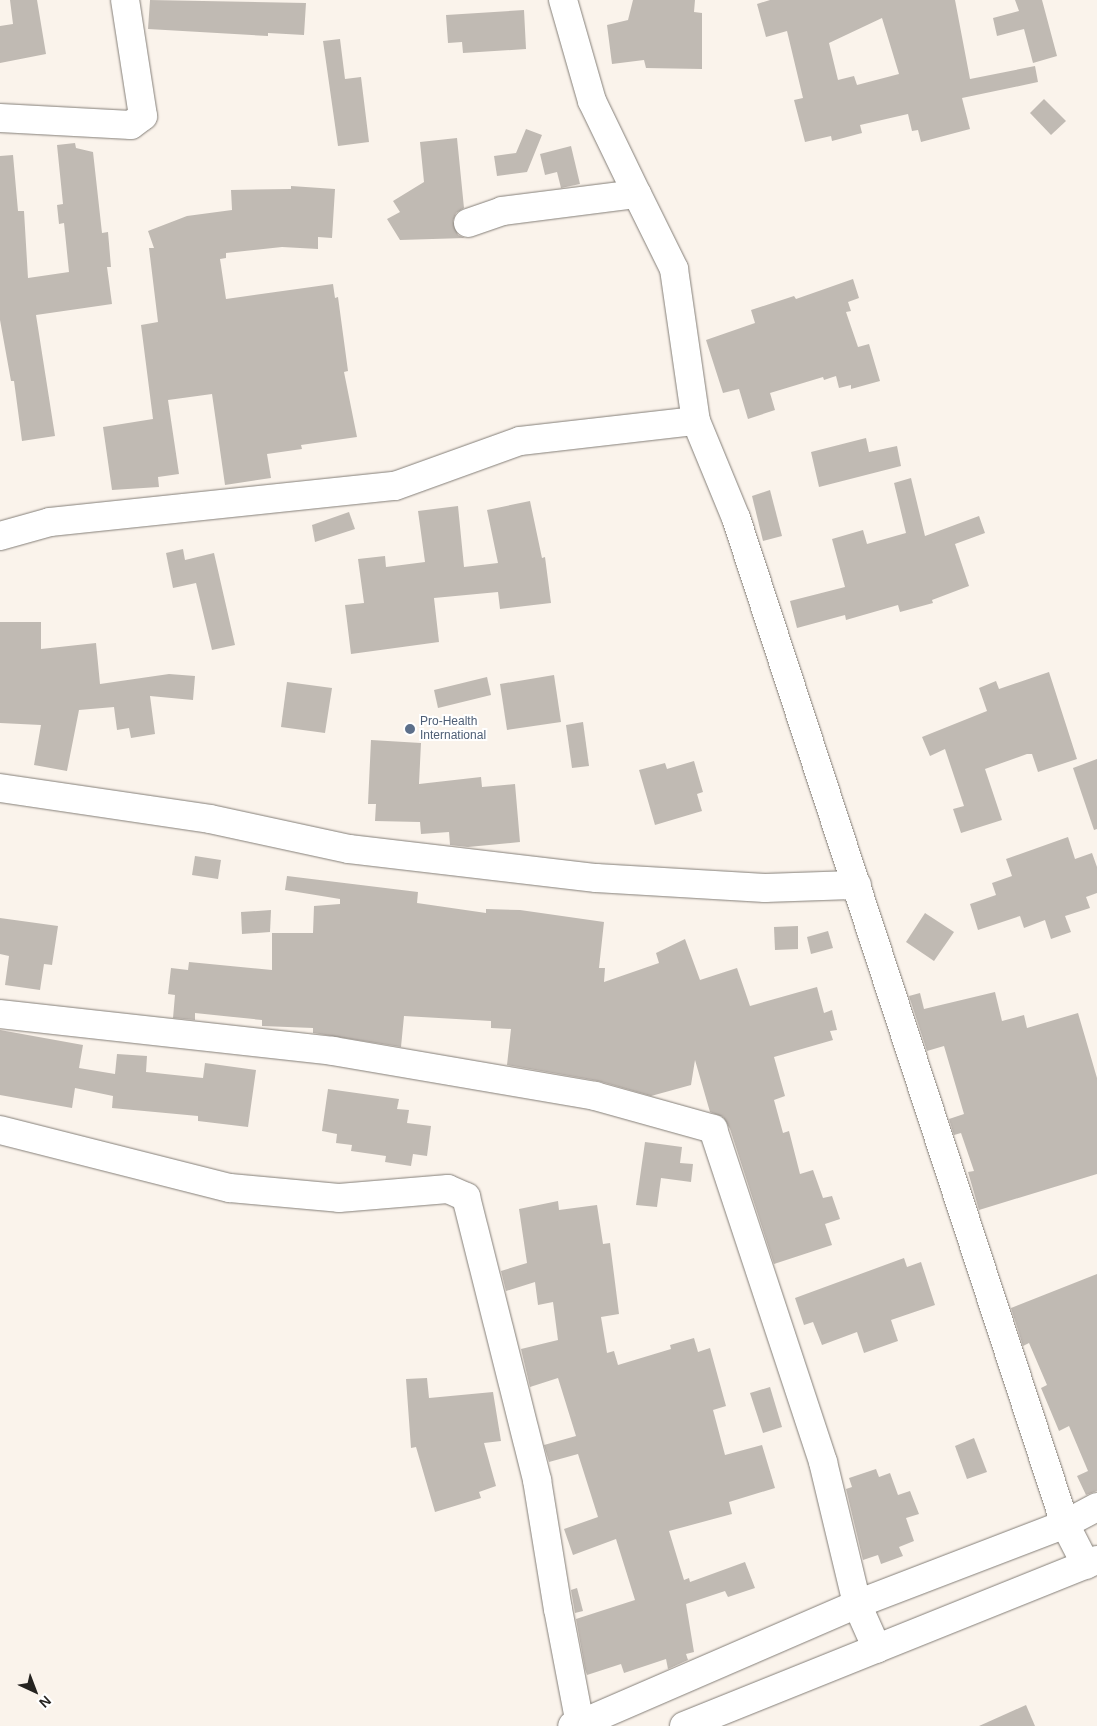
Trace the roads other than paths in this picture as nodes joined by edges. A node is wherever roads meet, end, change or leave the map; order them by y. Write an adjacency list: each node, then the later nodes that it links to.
1 (126, 0): 3 (street)
2 (563, 0): 4 (street)
3 (0, 118)
4 (637, 194): 5 (street); 6 (street)
5 (468, 223)
6 (696, 421): 7 (street); 9 (street)
7 (0, 536)
8 (0, 788): 9 (street)
9 (857, 885): 13 (street)
10 (0, 1014): 15 (street)
11 (0, 1130): 17 (street)
12 (1097, 1508): 13 (street)
13 (1065, 1524): 14 (street); 15 (street)
14 (1091, 1563): 16 (street)
15 (858, 1604): 16 (street); 17 (street)
16 (877, 1649): 18 (street)
17 (576, 1725)
18 (684, 1726)

